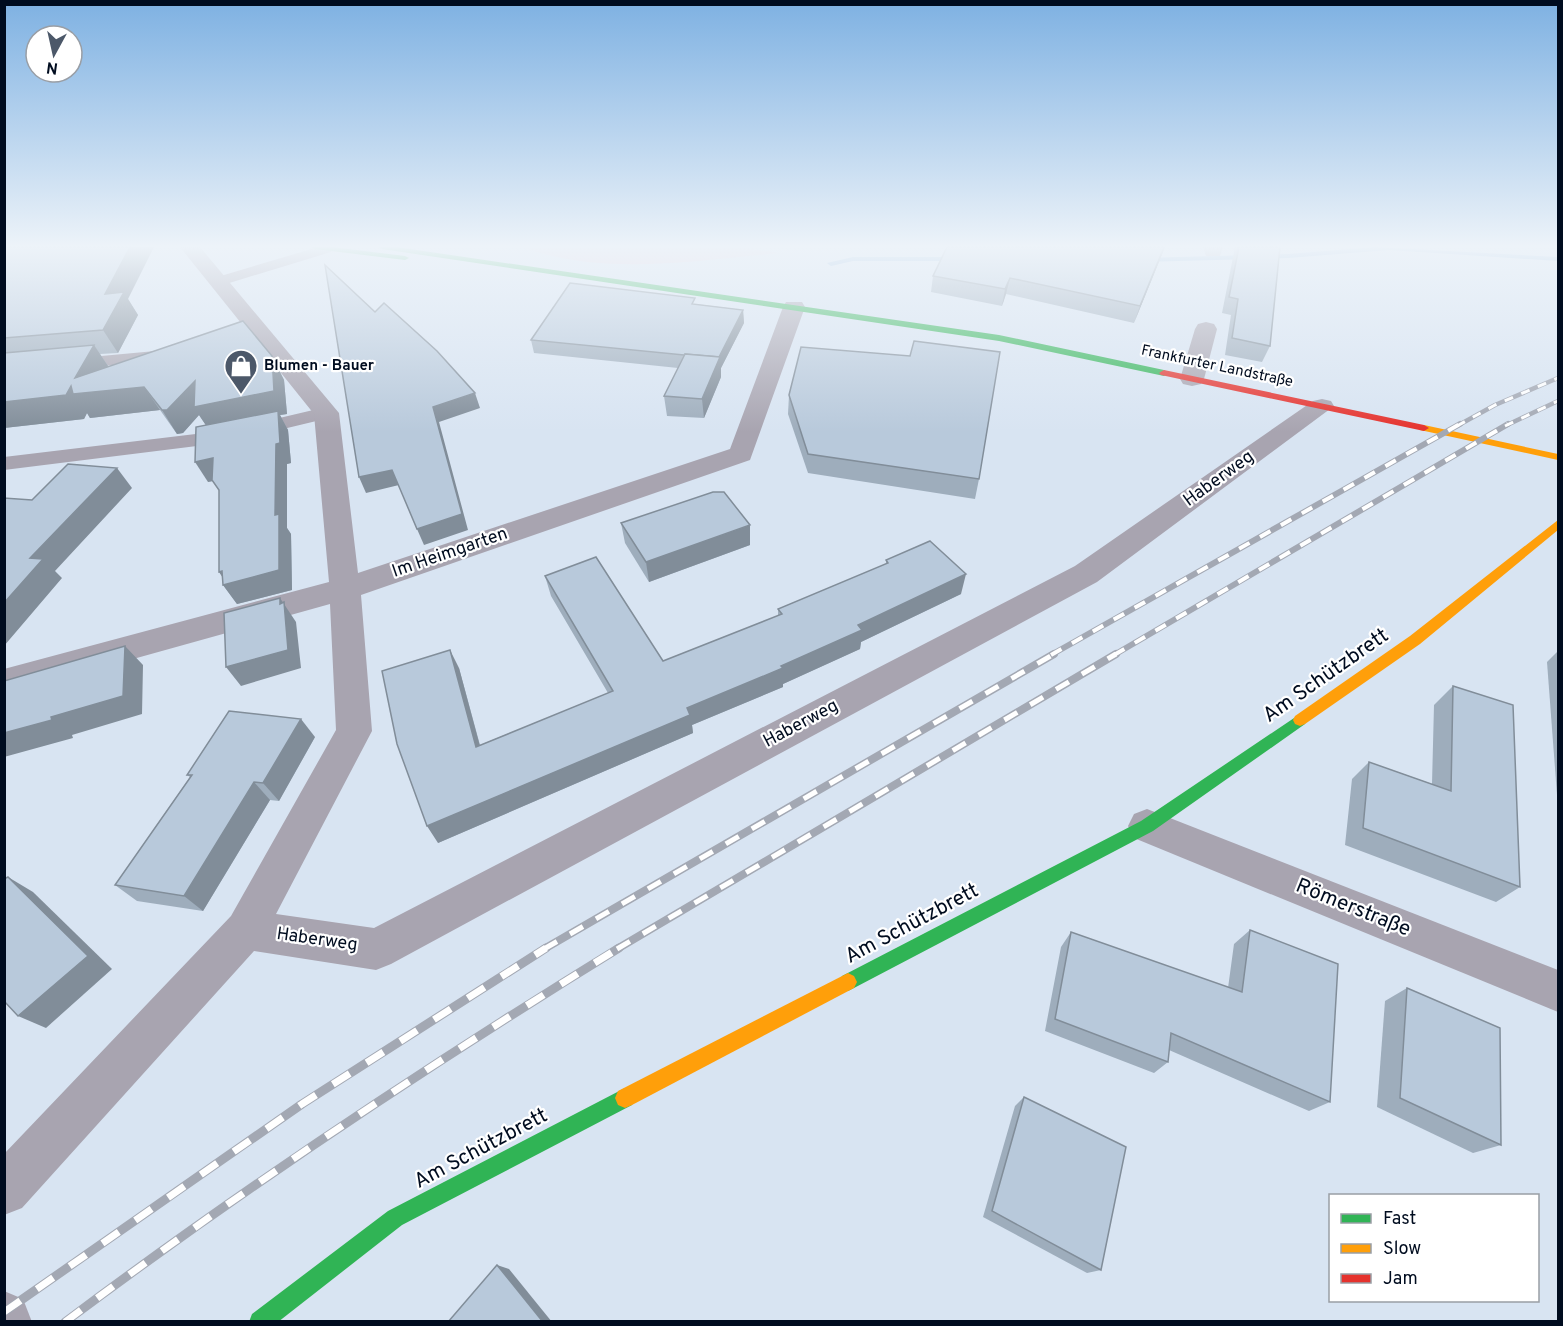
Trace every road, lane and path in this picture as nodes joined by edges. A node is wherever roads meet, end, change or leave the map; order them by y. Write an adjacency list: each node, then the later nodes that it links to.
1 (234, 309): 9 (street)
2 (793, 309): 13 (street, Im Heimgarten)
3 (806, 309): 7 (street, Frankfurter Landstraße)
4 (1206, 329): 7 (street)
5 (179, 352): 6 (lane)
6 (4, 371)
7 (1192, 379): 8 (street, Frankfurter Landstraße)
8 (1322, 406): 10 (street, Frankfurter Landstraße); 16 (street, Haberweg)
9 (326, 412): 11 (lane); 13 (street, Haberweg)
10 (1558, 457)
11 (4, 464)
12 (1558, 524): 15 (street, Am Schützbrett)
13 (345, 589): 14 (street, Im Heimgarten); 16 (street, Haberweg)
14 (4, 682)
15 (1147, 826): 17 (street, Römerstraße); 19 (street, Am Schützbrett)
16 (246, 930): 18 (street, Haberweg)
17 (1558, 991)
18 (4, 1190)
19 (260, 1322)

